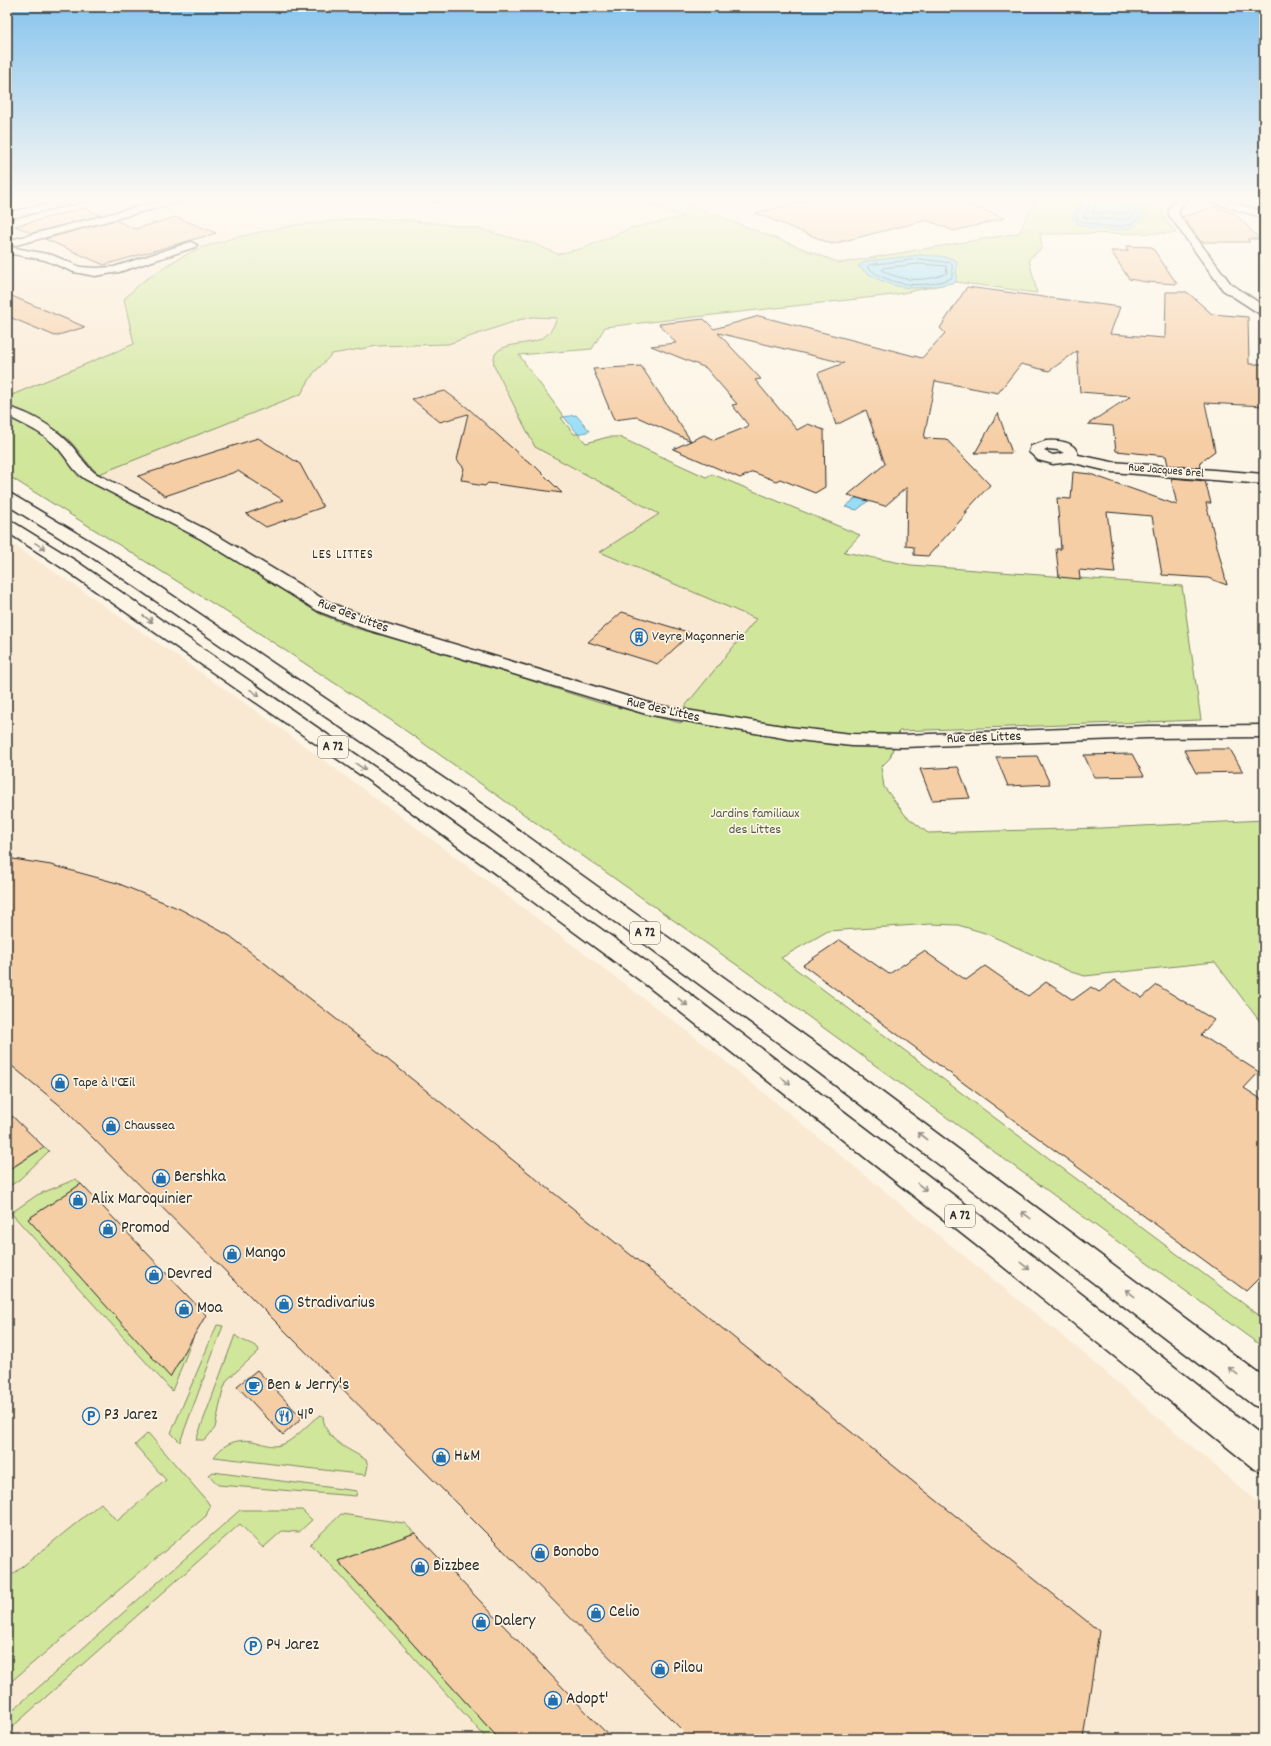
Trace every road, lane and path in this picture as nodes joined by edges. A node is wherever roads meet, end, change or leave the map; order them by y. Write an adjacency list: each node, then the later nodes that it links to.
1 (1222, 280): 3 (main road)
2 (1264, 297): 3 (main road)
3 (1242, 299): 4 (main road)
4 (1264, 312)
5 (7, 411): 10 (main road, Rue des Littes)
6 (1069, 457): 7 (main road, Rue Jacques Brel)
7 (1264, 479)
8 (7, 498): 11 (main road, A 72, one-way to 8)
9 (7, 525): 12 (main road, A 72, one-way to 12)
10 (1264, 731)
11 (1264, 1395)
12 (1264, 1457)

